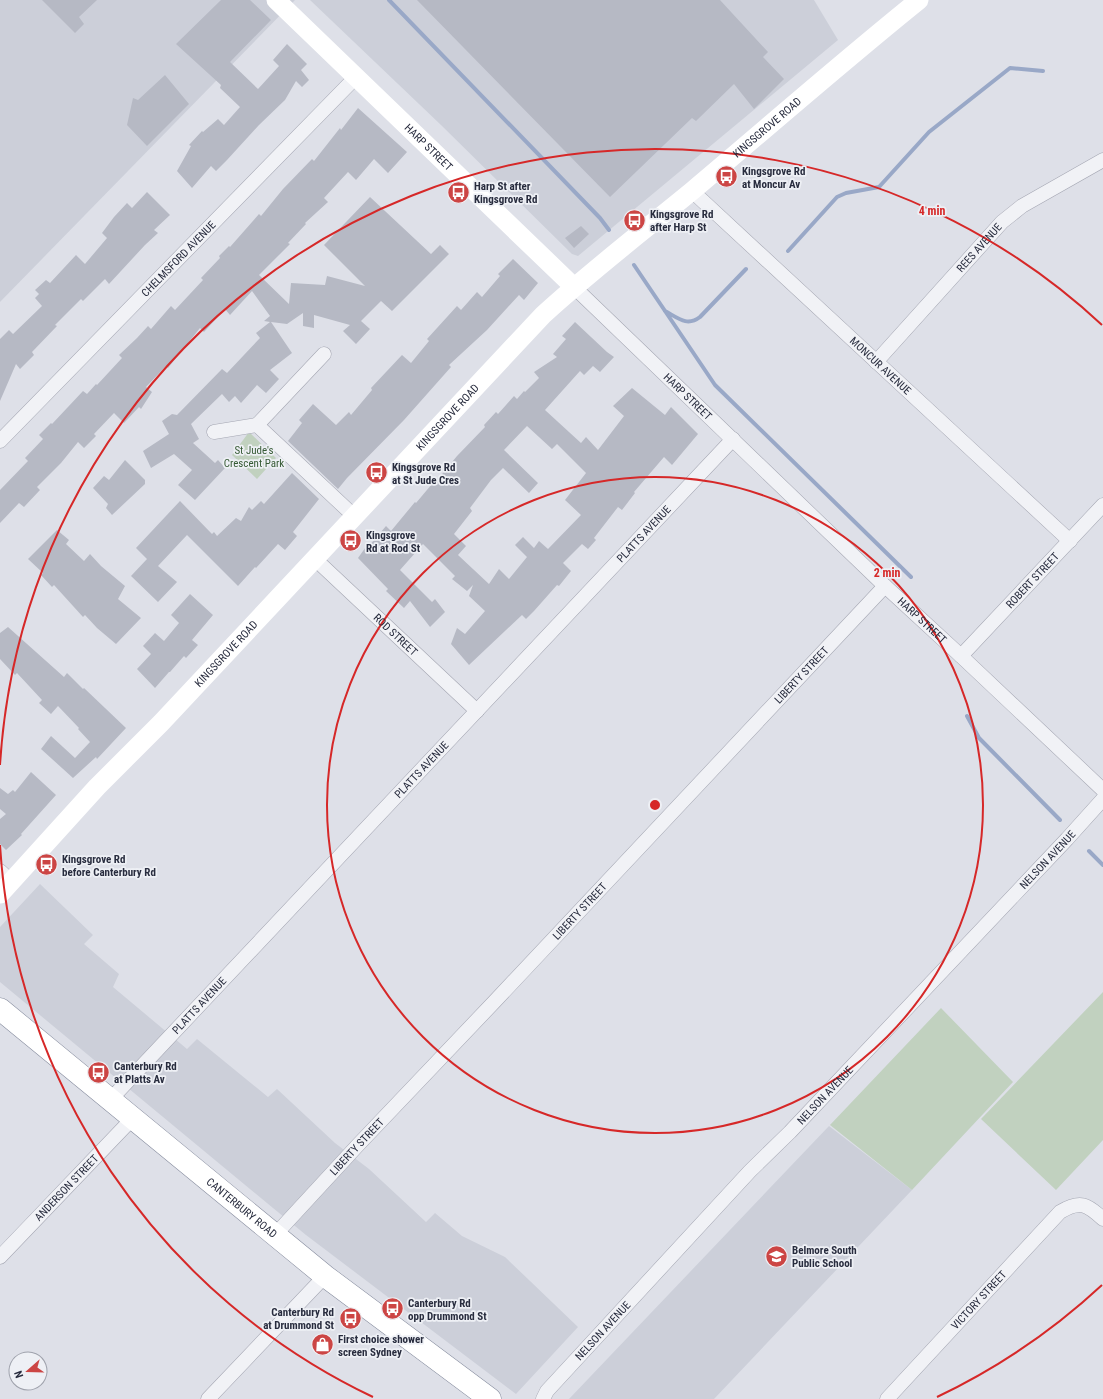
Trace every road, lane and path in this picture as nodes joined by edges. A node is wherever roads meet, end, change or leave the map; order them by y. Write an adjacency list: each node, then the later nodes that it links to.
1 (276, 0): 3 (main road, HARP STREET)
2 (919, 0): 5 (main road, KINGSGROVE ROAD)
3 (356, 77): 6 (main road, HARP STREET); 12 (street, CHELMSFORD AVENUE)
4 (1103, 160): 8 (street, REES AVENUE)
5 (692, 191): 6 (main road, KINGSGROVE ROAD); 8 (street, MONCUR AVENUE)
6 (574, 287): 11 (street, HARP STREET); 14 (main road, KINGSGROVE ROAD)
7 (324, 354): 9 (street)
8 (876, 362): 15 (street, MONCUR AVENUE)
9 (257, 425): 10 (street); 14 (street)
10 (214, 432)
11 (732, 439): 17 (street, HARP STREET); 19 (street, PLATTS AVENUE)
12 (0, 441)
13 (1103, 505): 15 (street, ROBERT STREET)
14 (354, 516): 16 (main road, KINGSGROVE ROAD)
15 (1070, 541): 18 (street, ROBERT STREET)
16 (314, 558): 19 (street, ROD STREET); 22 (main road, KINGSGROVE ROAD)
17 (885, 586): 18 (street, HARP STREET); 27 (street, LIBERTY STREET)
18 (961, 656): 20 (street, HARP STREET)
19 (477, 711): 24 (street, PLATTS AVENUE)
20 (1103, 790)
21 (1103, 799): 30 (street, NELSON AVENUE)
22 (4, 882)
23 (0, 1009): 24 (highway, CANTERBURY ROAD)
24 (110, 1100): 25 (highway, CANTERBURY ROAD)
25 (132, 1119): 27 (highway, CANTERBURY ROAD); 28 (street, ANDERSON STREET)
26 (1103, 1219): 34 (street, VICTORY STREET)
27 (274, 1236): 29 (highway, CANTERBURY ROAD)
28 (0, 1257)
29 (325, 1276): 31 (street); 32 (highway, CANTERBURY ROAD)
30 (545, 1395): 33 (street, NELSON AVENUE)
31 (208, 1399)
32 (490, 1399)
33 (533, 1399)
34 (886, 1399)

